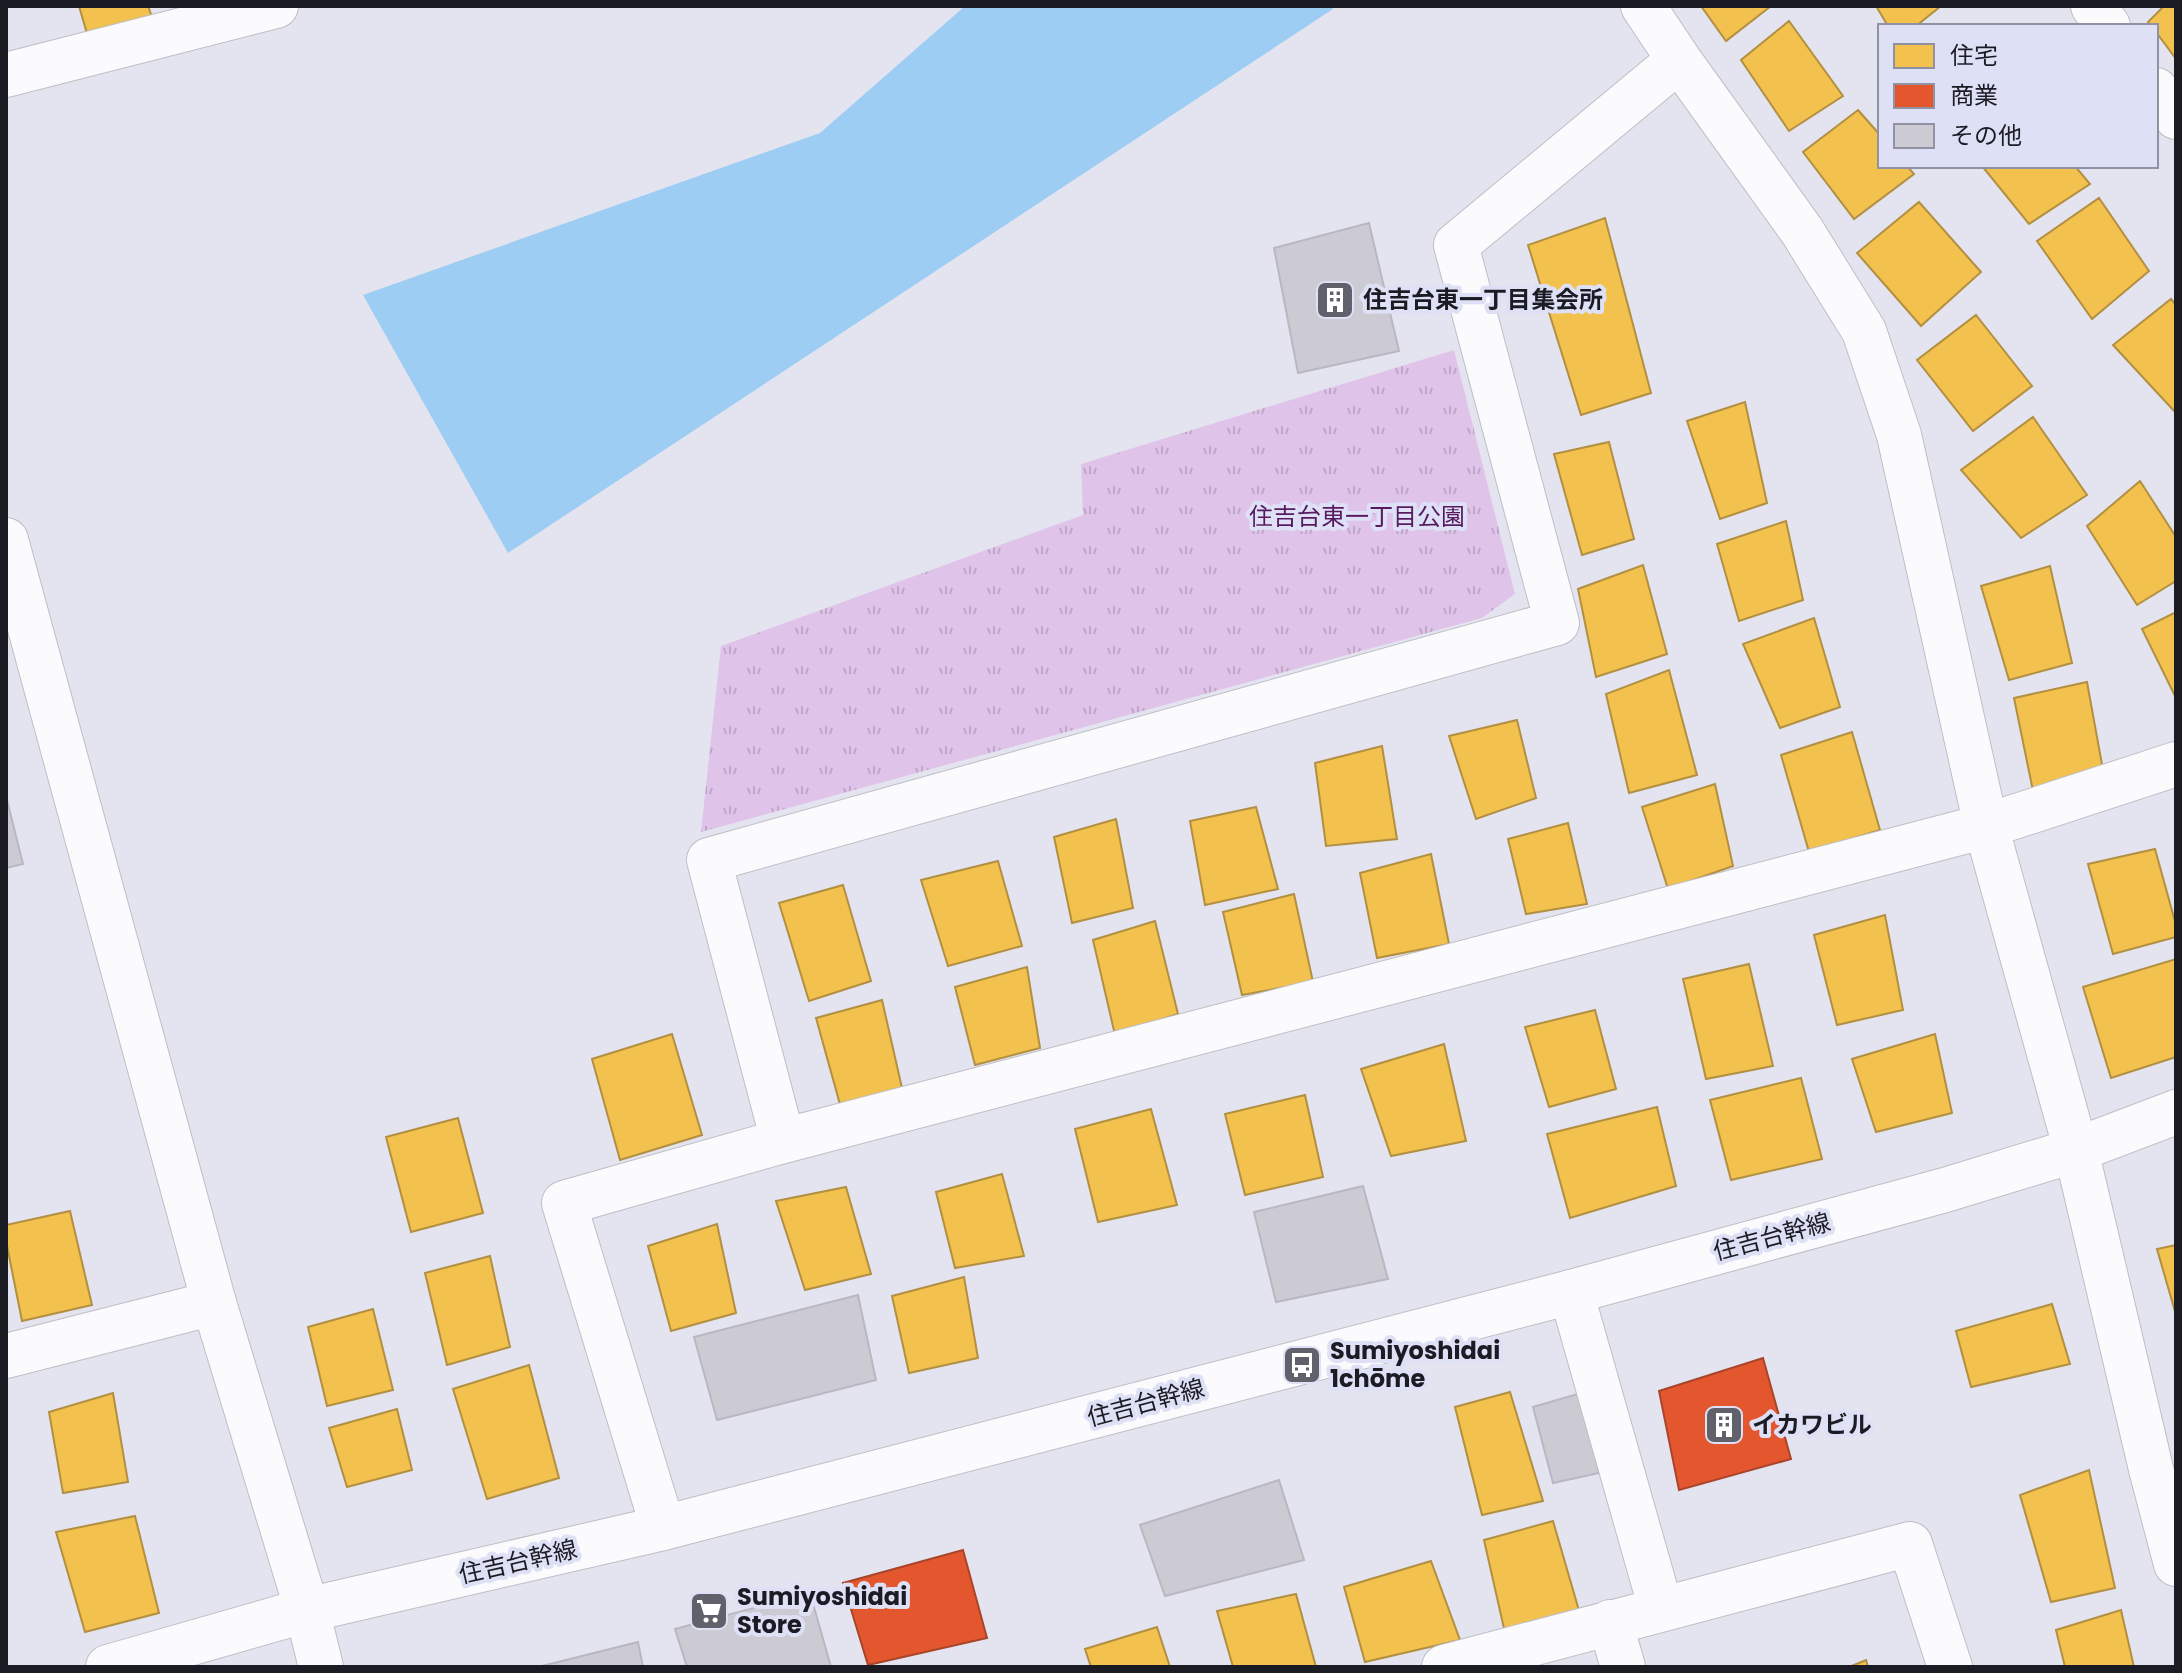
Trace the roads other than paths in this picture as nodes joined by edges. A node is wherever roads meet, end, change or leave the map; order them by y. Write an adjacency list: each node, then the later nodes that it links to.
1 (1643, 6): 5 (street)
2 (2093, 6): 4 (street)
3 (261, 8): 6 (street)
4 (2106, 24)
5 (1679, 60): 11 (street); 13 (street)
6 (6, 75)
7 (2158, 93): 8 (street)
8 (2176, 117)
9 (6, 540): 16 (street)
10 (2176, 764): 11 (street)
11 (1986, 826): 13 (street); 14 (street)
12 (2176, 1112): 14 (street, 住吉台幹線)
13 (783, 1141): 19 (street)
14 (2076, 1150): 15 (street, 住吉台幹線); 18 (street)
15 (1571, 1292): 19 (street, 住吉台幹線); 21 (street)
16 (214, 1303): 17 (street); 22 (street)
17 (6, 1356)
18 (2164, 1466): 20 (street)
19 (663, 1528): 22 (street, 住吉台幹線)
20 (2176, 1564)
21 (1661, 1609): 23 (street); 28 (street)
22 (307, 1610): 24 (street, 住吉台幹線); 25 (street)
23 (1610, 1622): 26 (street); 27 (street)
24 (108, 1667)
25 (321, 1667)
26 (1444, 1667)
27 (1623, 1667)
28 (1950, 1667)

